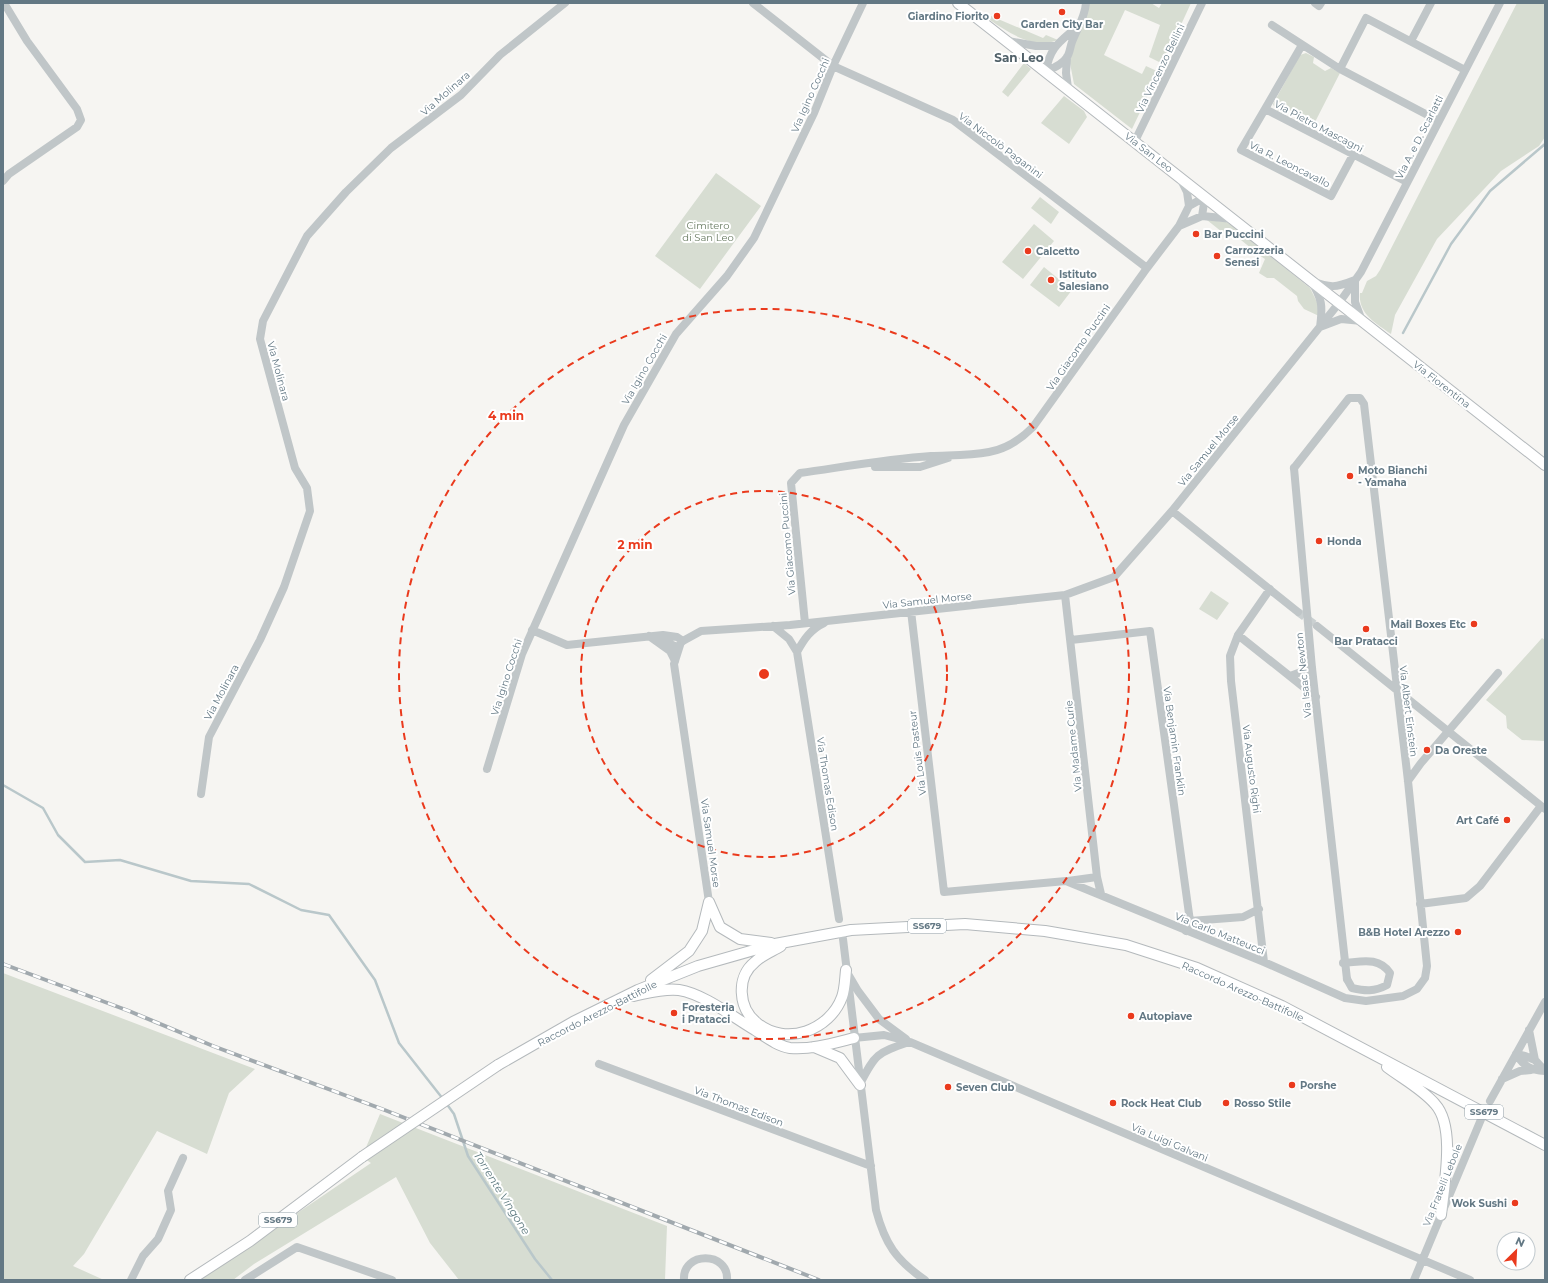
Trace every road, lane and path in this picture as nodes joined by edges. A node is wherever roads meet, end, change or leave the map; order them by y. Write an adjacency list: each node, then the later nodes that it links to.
1 (4, 3): 28 (street)
2 (565, 3): 73 (street, Via Molinara)
3 (753, 3): 19 (street, Via Niccolò Paganini)
4 (863, 3): 19 (street, Via Igino Cocchi)
5 (958, 3): 14 (main road, Via San Leo)
6 (1086, 3): 12 (street)
7 (1202, 3): 26 (street, Via Vincenzo Bellini)
8 (1315, 3): 9 (street)
9 (1321, 3)
10 (1431, 3): 15 (street)
11 (1500, 3): 21 (street, Via A. e D. Scarlatti)
12 (1080, 24): 17 (street); 18 (street)
13 (1272, 25): 16 (street)
14 (1008, 41): 17 (street); 22 (main road, Via San Leo)
15 (1411, 41): 20 (street); 21 (street)
16 (1302, 45): 20 (street); 24 (street, Via Pietro Mascagni)
17 (1055, 46): 22 (street)
18 (1067, 57): 22 (street); 23 (street)
19 (833, 66): 37 (street, Via Niccolò Paganini); 54 (street, Via Igino Cocchi)
20 (1340, 69): 25 (street)
21 (1465, 70): 25 (street, Via A. e D. Scarlatti)
22 (1046, 71): 23 (main road, Via San Leo)
23 (1068, 88): 26 (main road, Via San Leo)
24 (1265, 109): 27 (street, Via Pietro Mascagni); 27 (street, Via R. Leoncavallo)
25 (1439, 121): 31 (street, Via A. e D. Scarlatti)
26 (1135, 142): 29 (main road, Via San Leo)
27 (1353, 155): 31 (street, Via Pietro Mascagni)
28 (6, 171): 30 (street)
29 (1179, 176): 32 (main road, Via San Leo); 33 (street)
30 (3, 181)
31 (1407, 182): 38 (street, Via A. e D. Scarlatti)
32 (1205, 197): 33 (street); 34 (street); 35 (main road, Via San Leo)
33 (1189, 206): 36 (street)
34 (1202, 216): 35 (street); 36 (street, Via Giacomo Puccini)
35 (1233, 219): 39 (main road, Via San Leo)
36 (1179, 226): 37 (street, Via Giacomo Puccini)
37 (1147, 268): 51 (street, Via Giacomo Puccini)
38 (1355, 280): 39 (street); 40 (street, Via A. e D. Scarlatti); 41 (street, Via A. e D. Scarlatti)
39 (1311, 281): 40 (main road, Via San Leo); 42 (street)
40 (1339, 303): 41 (main road, Via Fiorentina); 42 (street, Via Samuel Morse)
41 (1362, 321): 42 (street); 44 (main road, Via Fiorentina)
42 (1320, 326): 45 (street, Via Samuel Morse)
43 (1345, 402): 65 (street, Via Isaac Newton, bridge); 68 (street, Via Albert Einstein)
44 (1545, 465)
45 (1172, 510): 46 (street); 47 (street, Via Samuel Morse)
46 (1270, 589): 49 (street); 57 (street, Via Augusto Righi)
47 (1065, 595): 48 (street, Via Samuel Morse); 61 (street, Via Madame Curie)
48 (911, 611): 50 (street, Via Samuel Morse); 77 (street, Via Louis Pasteur)
49 (1298, 612)
50 (828, 621): 51 (street, Via Samuel Morse); 59 (street)
51 (798, 624): 52 (street, Via Samuel Morse); 59 (street); 60 (street)
52 (773, 626): 55 (street, Via Samuel Morse); 60 (street)
53 (1317, 626): 68 (street)
54 (532, 630): 58 (street); 71 (street, Via Igino Cocchi)
55 (701, 631): 56 (street); 62 (street, Via Samuel Morse)
56 (663, 635): 58 (street); 62 (street)
57 (1238, 635): 67 (street); 81 (street, Via Augusto Righi)
58 (649, 636): 62 (street); 64 (street)
59 (805, 637): 63 (street)
60 (789, 639): 63 (street)
61 (1071, 640): 75 (street, Via Madame Curie); 83 (street, Via Benjamin Franklin)
62 (681, 645): 64 (street, Via Samuel Morse)
63 (797, 652): 82 (street, Via Thomas Edison)
64 (675, 661): 79 (street, Via Samuel Morse)
65 (1312, 668): 67 (street); 69 (street, Via Isaac Newton, bridge)
66 (1498, 673): 70 (street)
67 (1290, 676): 69 (street)
68 (1396, 689): 70 (street); 72 (street, Via Albert Einstein)
69 (1316, 697): 89 (street, Via Isaac Newton, bridge)
70 (1449, 731): 72 (street); 74 (street)
71 (487, 769)
72 (1408, 781): 80 (street, Via Albert Einstein)
73 (201, 794)
74 (1543, 807): 80 (street)
75 (1097, 877): 76 (street, Via Carlo Matteucci); 78 (street, Via Madame Curie)
76 (1066, 881): 77 (street, Via Carlo Matteucci); 78 (street, Via Carlo Matteucci)
77 (944, 892)
78 (1101, 894): 84 (street, Via Carlo Matteucci)
79 (709, 902): 87 (main road); 91 (main road)
80 (1420, 904): 93 (street, Via Albert Einstein)
81 (1259, 909): 83 (street); 88 (street, Via Augusto Righi)
82 (839, 919)
83 (1190, 921): 84 (street, Via Benjamin Franklin)
84 (1186, 931): 88 (street, Via Carlo Matteucci)
85 (843, 939): 90 (street)
86 (790, 941): 87 (main road, Raccordo Arezzo-Battifolle / SS679); 96 (main road); 100 (main road, Raccordo Arezzo-Battifolle / SS679)
87 (776, 944): 91 (main road, Raccordo Arezzo-Battifolle / SS679)
88 (1264, 962): 93 (street, Via Carlo Matteucci)
89 (1343, 963)
90 (846, 970): 96 (main road); 97 (street); 98 (street, Via Luigi Galvani)
91 (638, 990): 92 (main road, Raccordo Arezzo-Battifolle / SS679)
92 (623, 998): 99 (main road); 116 (main road, Raccordo Arezzo-Battifolle / SS679, bridge)
93 (1366, 1001)
94 (1545, 1002): 95 (street)
95 (1529, 1030): 101 (street); 102 (street)
96 (769, 1031): 97 (main road)
97 (851, 1039): 98 (street, Via Luigi Galvani); 99 (main road); 107 (street)
98 (910, 1042): 107 (street); 114 (street, Via Luigi Galvani)
99 (814, 1047): 107 (main road)
100 (1361, 1048): 110 (main road, Raccordo Arezzo-Battifolle / SS679); 113 (main road)
101 (1516, 1054): 102 (street); 104 (street); 106 (street)
102 (1535, 1060): 105 (street)
103 (600, 1064): 112 (street, Via Thomas Edison)
104 (1531, 1070): 105 (street); 106 (street)
105 (1545, 1071)
106 (1502, 1079): 108 (street)
107 (860, 1085): 112 (street)
108 (1490, 1101)
109 (1482, 1118): 113 (street, Via Fratelli Lebole)
110 (1545, 1145)
111 (183, 1158): 115 (street)
112 (871, 1166): 121 (street)
113 (1441, 1214): 114 (street, Via Fratelli Lebole)
114 (1422, 1260): 122 (street, Via Fratelli Lebole); 123 (street, Via Luigi Galvani)
115 (131, 1280)
116 (190, 1280)
117 (244, 1280): 118 (street)
118 (392, 1280)
119 (684, 1280): 120 (street)
120 (727, 1280)
121 (925, 1280)
122 (1414, 1280)
123 (1470, 1280)

